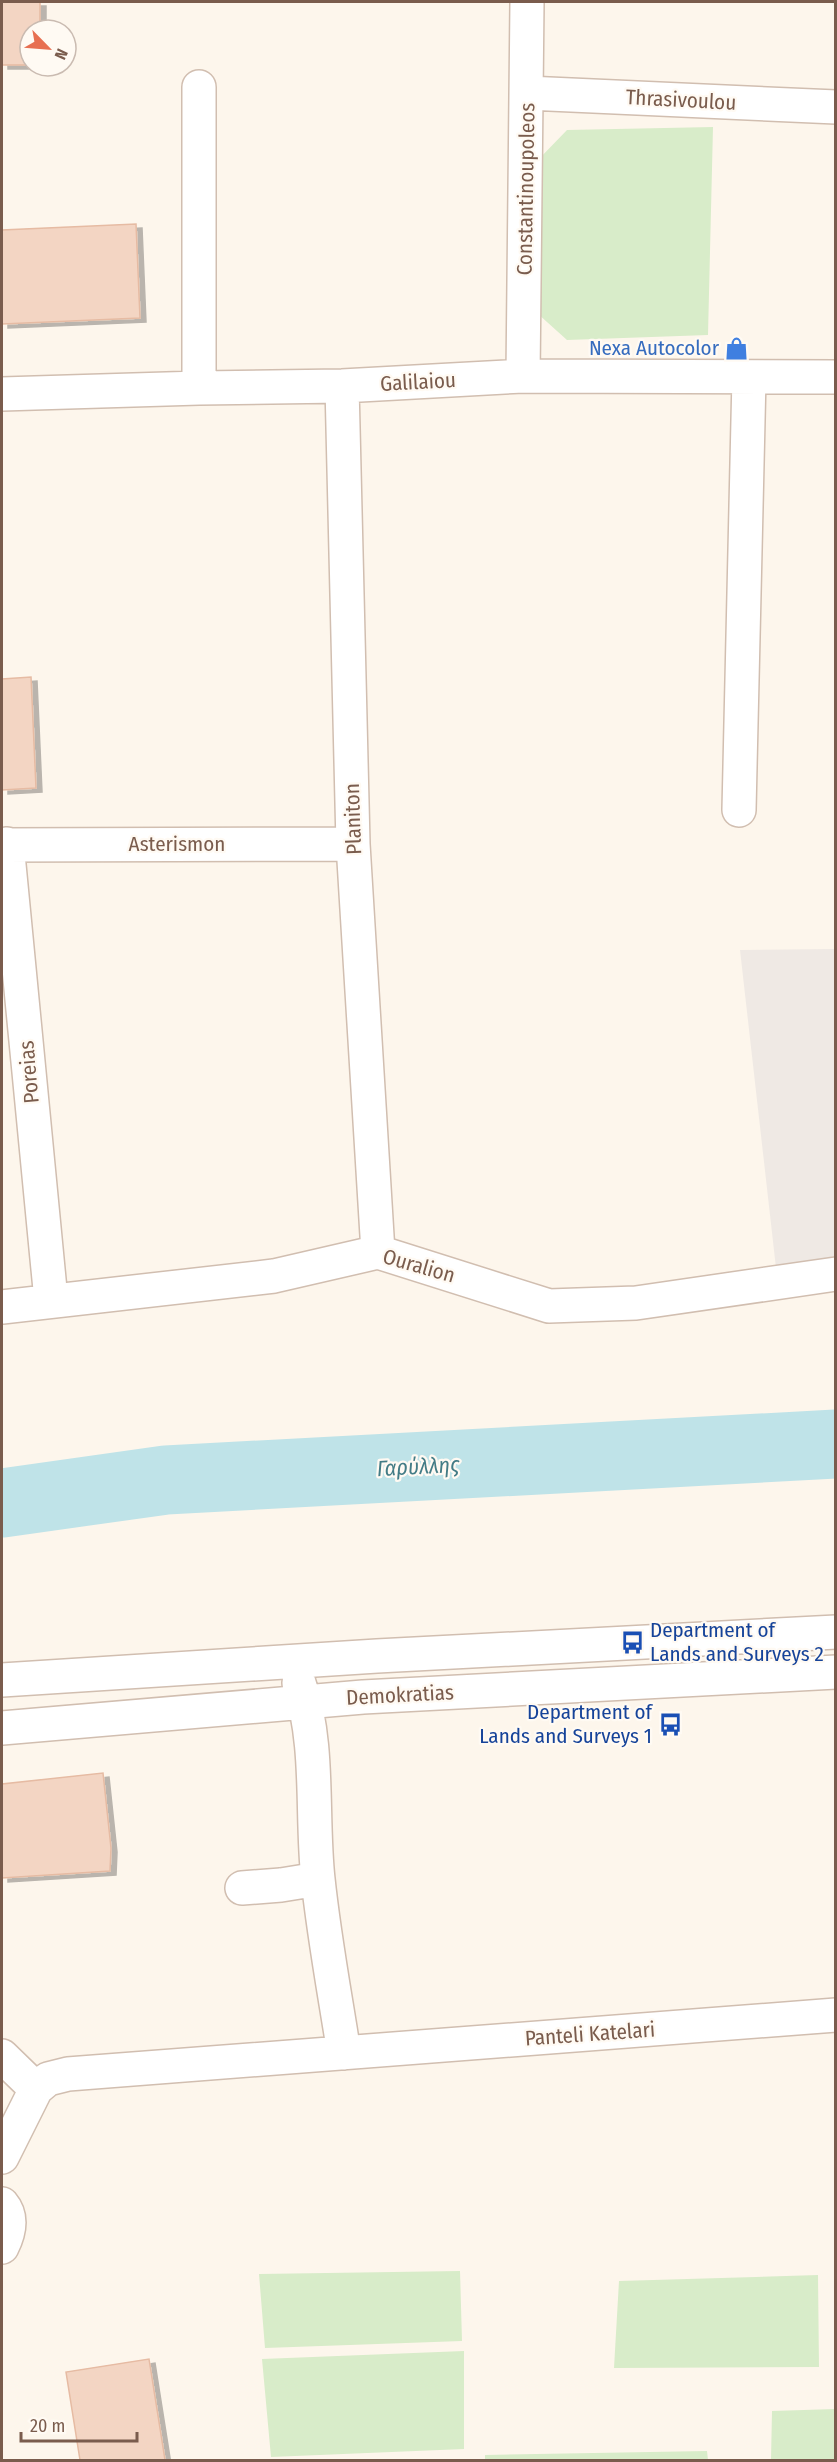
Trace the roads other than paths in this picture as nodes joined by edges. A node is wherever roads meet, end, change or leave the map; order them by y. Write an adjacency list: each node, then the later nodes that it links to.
1 (527, 2): 3 (street, Constantinoupoleos)
2 (198, 87): 9 (street)
3 (527, 93): 4 (street, Thrasivoulou); 5 (street, Constantinoupoleos)
4 (836, 107)
5 (523, 376): 6 (street, Galilaiou); 8 (street, Galilaiou)
6 (749, 377): 7 (street, Galilaiou); 11 (street)
7 (836, 377)
8 (342, 386): 9 (street, Galilaiou); 12 (street, Planiton)
9 (199, 388): 10 (street, Galilaiou)
10 (2, 394)
11 (740, 810)
12 (353, 844): 13 (street, Asterismon); 14 (street, Planiton)
13 (4, 845): 16 (street, Poreias)
14 (378, 1252): 15 (street, Ouralion); 16 (street, Ouralion)
15 (836, 1274)
16 (51, 1300): 17 (street, Ouralion)
17 (2, 1307)
18 (836, 1632): 19 (street, Demokratias)
19 (280, 1663): 21 (street, Demokratias); 22 (street)
20 (836, 1672): 22 (street, Demokratias)
21 (2, 1680)
22 (305, 1702): 23 (street, Demokratias); 24 (street)
23 (2, 1728)
24 (318, 1879): 25 (street); 27 (street)
25 (242, 1888)
26 (836, 2015): 27 (street, Panteli Katelari)
27 (344, 2053): 29 (street, Panteli Katelari)
28 (2, 2056): 29 (street)
29 (36, 2089): 30 (street)
30 (2, 2157)
31 (2, 2204): 32 (street)
32 (2, 2247)

